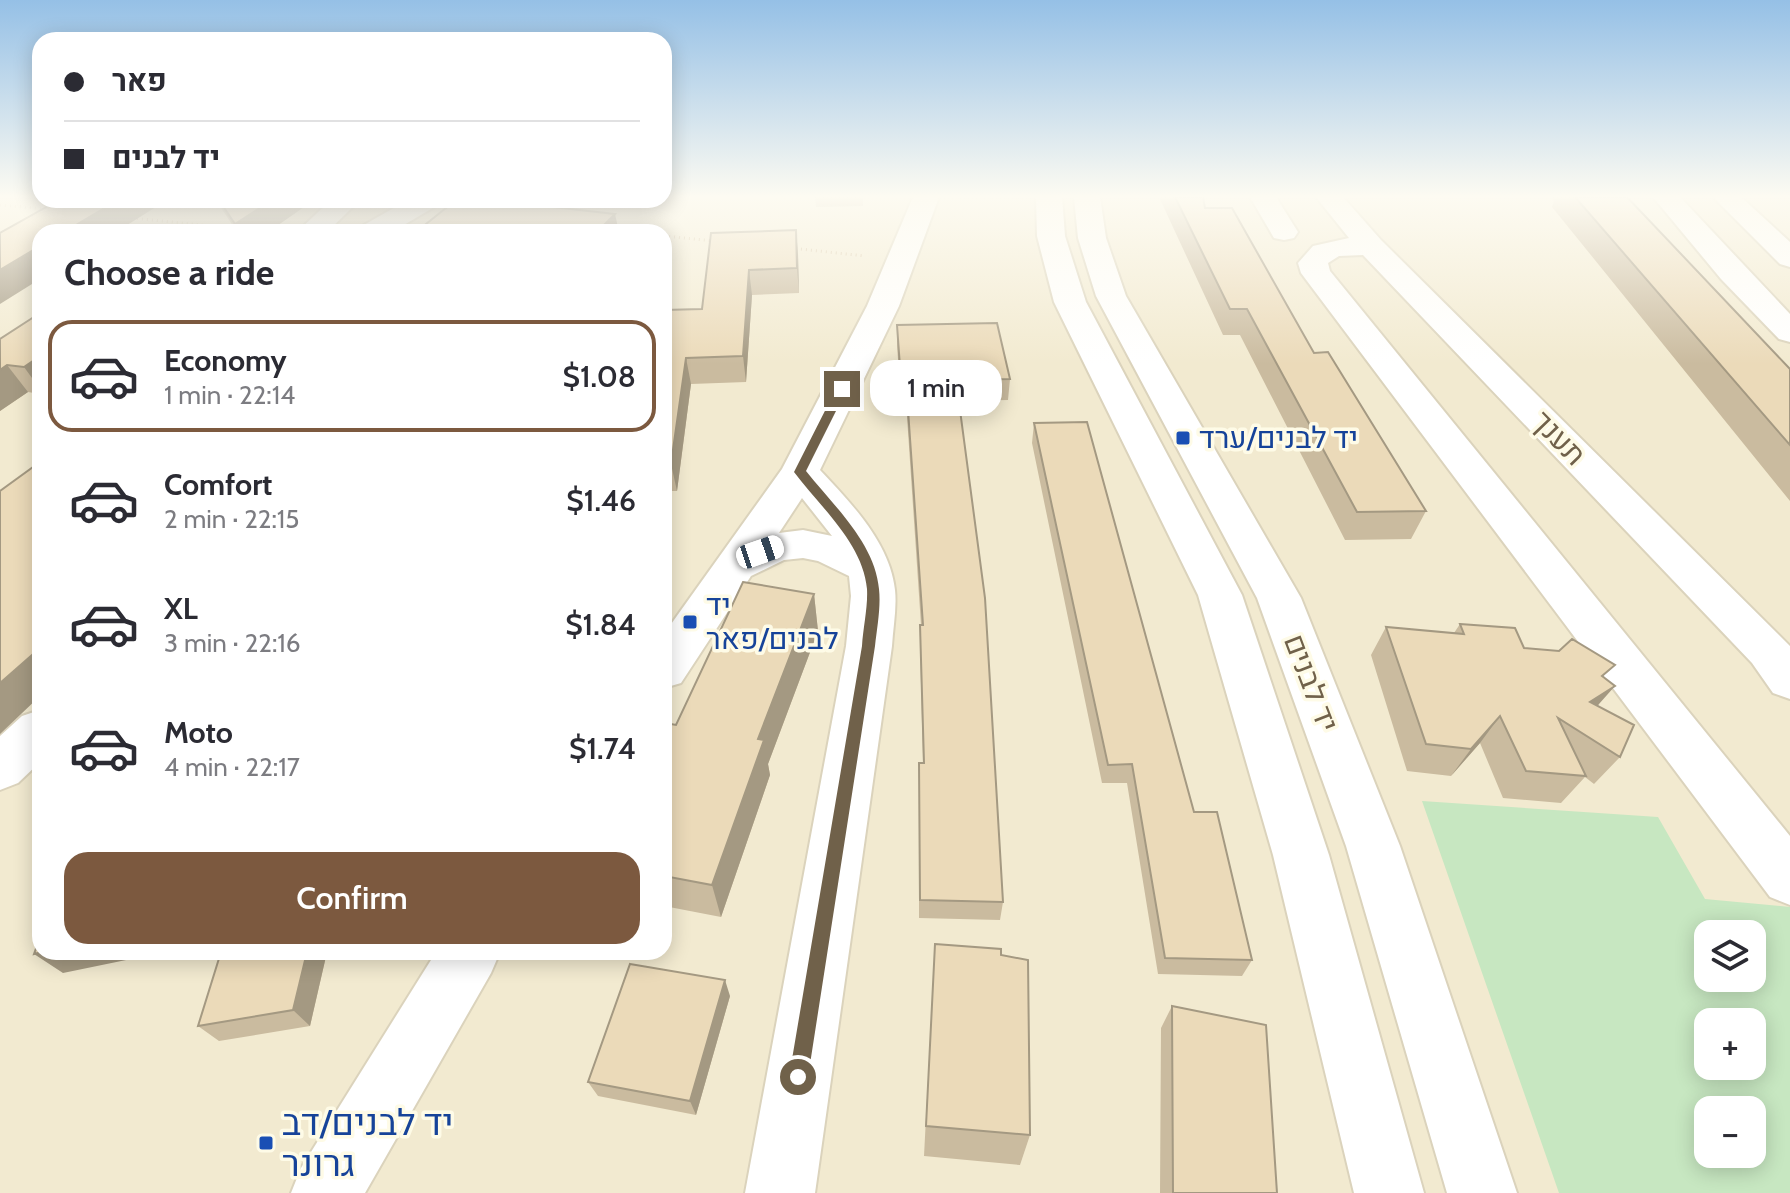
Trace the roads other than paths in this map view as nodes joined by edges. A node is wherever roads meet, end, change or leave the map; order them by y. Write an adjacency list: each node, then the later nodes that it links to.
1 (904, 253): 8 (street)
2 (1056, 253): 19 (street, יד לבנים)
3 (1097, 253): 20 (street, יד לבנים)
4 (1322, 253): 15 (street)
5 (1378, 253): 12 (street, תענך)
6 (1714, 253): 7 (street)
7 (1790, 332)
8 (800, 472): 9 (street); 10 (street)
9 (737, 565): 10 (street); 11 (street)
10 (869, 568): 18 (street)
11 (672, 658)
12 (1790, 680)
13 (32, 738): 14 (street)
14 (0, 768)
15 (1790, 879)
16 (465, 960): 17 (street)
17 (326, 1193)
18 (780, 1193)
19 (1389, 1193)
20 (1482, 1193)

